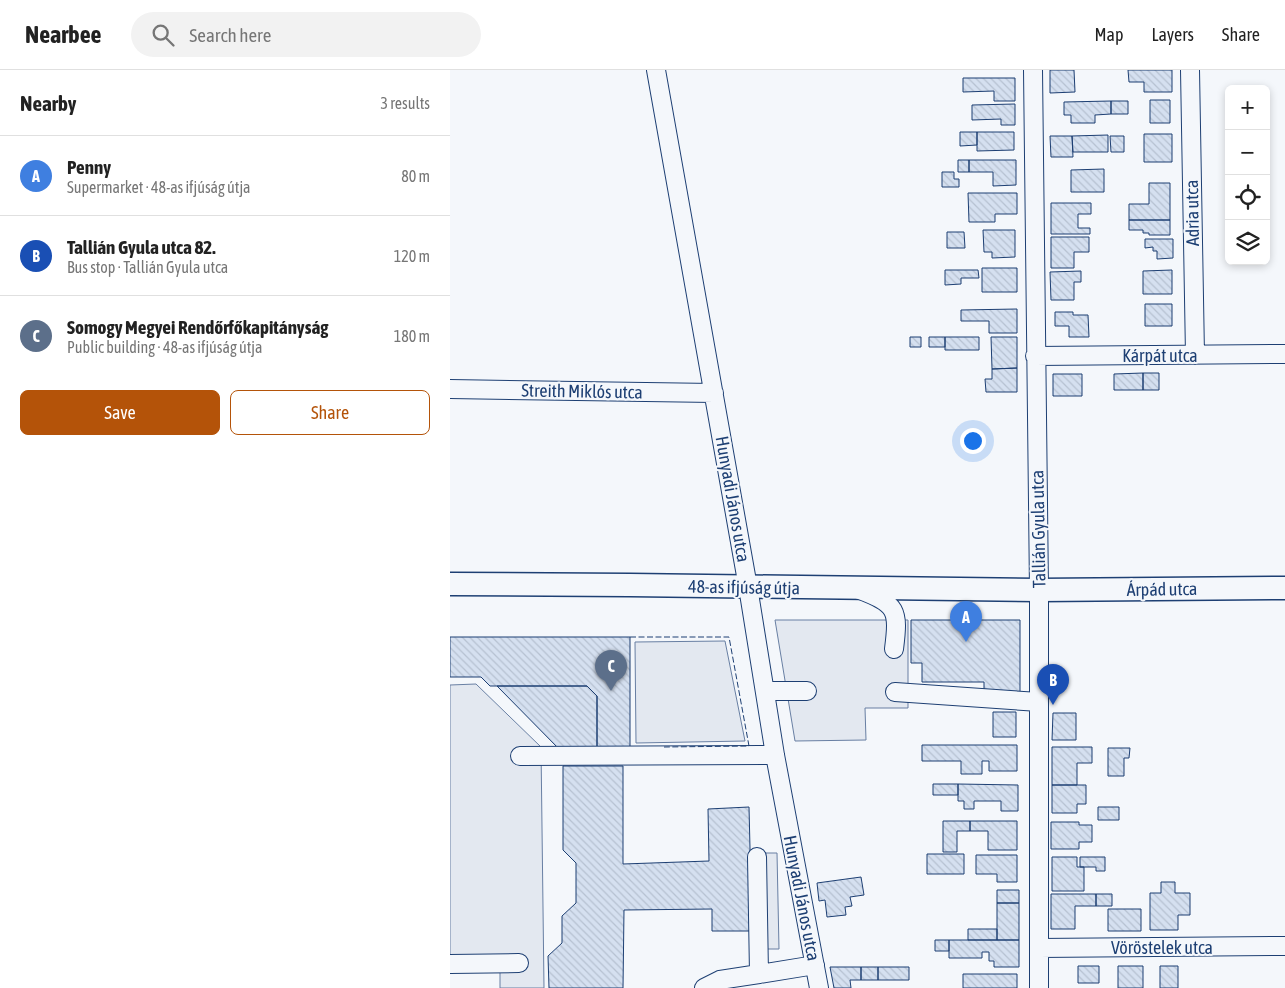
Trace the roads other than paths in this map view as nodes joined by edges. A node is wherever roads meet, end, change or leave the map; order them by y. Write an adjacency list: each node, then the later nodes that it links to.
1 (656, 70): 8 (street, Hunyadi János utca)
2 (1033, 70): 6 (street, Tallián Gyula utca)
3 (1190, 70): 5 (street, Adria utca)
4 (1285, 354): 5 (street, Kárpát utca)
5 (1195, 355): 6 (street, Kárpát utca)
6 (1035, 356): 13 (street, Tallián Gyula utca)
7 (450, 389): 8 (street, Streith Miklós utca)
8 (714, 393): 10 (street, Hunyadi János utca)
9 (450, 584): 10 (main road, 48-as ifjúság útja)
10 (748, 587): 12 (main road, 48-as ifjúság útja); 15 (street, Hunyadi János utca)
11 (1285, 588): 13 (main road, Árpád utca)
12 (857, 589): 13 (main road, 48-as ifjúság útja); 14 (street)
13 (1039, 590): 18 (street, Tallián Gyula utca)
14 (894, 648)
15 (765, 691): 16 (street); 19 (street, Hunyadi János utca)
16 (807, 691)
17 (895, 692): 18 (street)
18 (1039, 702): 23 (street, Tallián Gyula utca)
19 (775, 755): 20 (street); 26 (street, Hunyadi János utca)
20 (520, 756)
21 (758, 857): 27 (street)
22 (1285, 946): 23 (street, Vöröstelek utca)
23 (1039, 948): 30 (street, Tallián Gyula utca)
24 (519, 963): 25 (street)
25 (450, 964)
26 (815, 965): 27 (street); 29 (street, Hunyadi János utca)
27 (759, 974): 28 (street)
28 (704, 988)
29 (819, 988)
30 (1039, 988)

